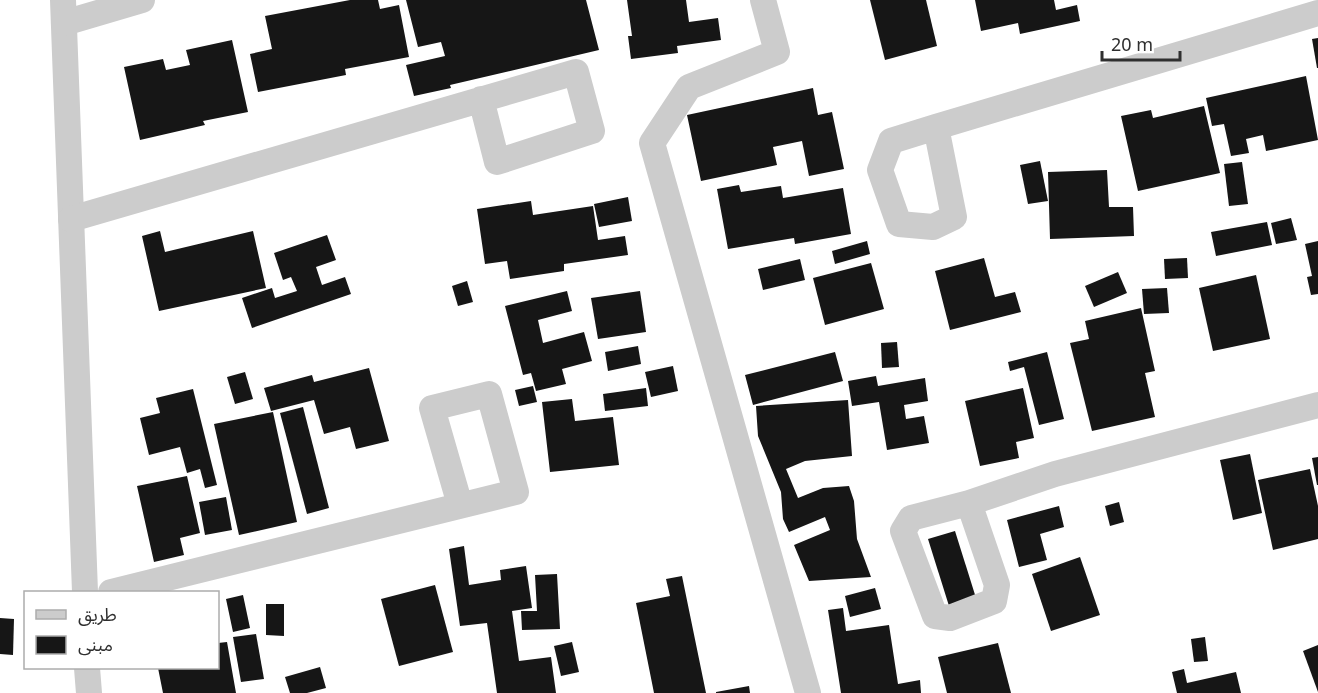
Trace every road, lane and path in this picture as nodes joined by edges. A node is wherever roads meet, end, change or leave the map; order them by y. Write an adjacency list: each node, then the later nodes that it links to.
1 (142, 0): 3 (street)
2 (763, 0): 15 (street)
3 (63, 11): 7 (street)
4 (1318, 13): 6 (street)
5 (481, 99): 5 (street); 7 (street)
6 (936, 127)
7 (71, 219): 11 (street)
8 (1318, 405): 9 (street)
9 (969, 503): 9 (street)
10 (460, 505): 12 (street)
11 (85, 591)
12 (115, 591)
13 (87, 669): 14 (street)
14 (88, 693)
15 (808, 693)

